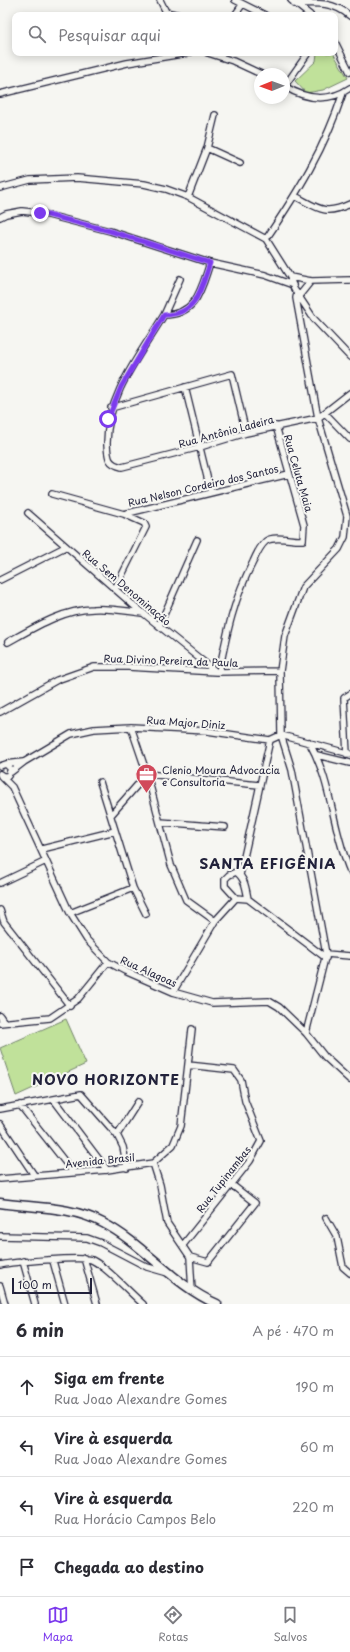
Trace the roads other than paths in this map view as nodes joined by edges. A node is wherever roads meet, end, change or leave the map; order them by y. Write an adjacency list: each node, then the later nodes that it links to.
1 (160, 0): 5 (street)
2 (235, 0): 4 (street)
3 (292, 2): 8 (street); 9 (street)
4 (242, 5): 6 (street); 7 (street)
5 (166, 12)
6 (237, 12)
7 (258, 12)
8 (306, 12)
9 (350, 16)
10 (338, 48): 15 (street)
11 (170, 56): 20 (street)
12 (217, 56): 14 (street)
13 (306, 56): 16 (street)
14 (254, 71)
15 (350, 72)
16 (290, 78)
17 (350, 88): 19 (street)
18 (290, 90): 19 (street)
19 (343, 93): 25 (street)
20 (0, 94)
21 (215, 115): 22 (street)
22 (207, 148): 23 (street); 26 (street)
23 (240, 163)
24 (0, 188): 26 (street)
25 (295, 196): 27 (street); 29 (street)
26 (188, 197): 29 (street)
27 (350, 204)
28 (0, 217): 30 (street)
29 (266, 239): 31 (street)
30 (210, 263): 35 (street); 37 (street)
31 (290, 276): 34 (street); 35 (street)
32 (180, 279): 37 (street)
33 (350, 280): 34 (street)
34 (311, 281): 36 (street)
35 (292, 285): 36 (street)
36 (298, 294): 38 (street); 43 (street)
37 (164, 315): 41 (street)
38 (350, 357)
39 (185, 387): 41 (street); 45 (street); 47 (street)
40 (350, 393): 42 (street, Rua Antônio Ladeira)
41 (111, 408): 47 (street, Rua Antônio Ladeira)
42 (325, 413): 43 (street, Rua Antônio Ladeira); 46 (street)
43 (318, 418): 44 (street, Rua Antônio Ladeira); 53 (street)
44 (276, 426): 45 (street, Rua Antônio Ladeira); 48 (street, Rua Celuta Maia)
45 (246, 433): 47 (street, Rua Antônio Ladeira)
46 (350, 439)
47 (200, 447): 49 (street)
48 (289, 474): 49 (street, Rua Nelson Cordeiro dos Santos); 62 (street, Rua Celuta Maia)
49 (211, 493): 52 (street, Rua Nelson Cordeiro dos Santos)
50 (52, 494): 52 (street, Rua Nelson Cordeiro dos Santos)
51 (28, 513): 55 (street, Rua Sem Denominação)
52 (124, 514): 57 (street)
53 (348, 515): 61 (street)
54 (198, 540): 59 (street)
55 (66, 547): 56 (street); 57 (street, Rua Sem Denominação)
56 (0, 580)
57 (115, 589): 58 (street, Rua Sem Denominação)
58 (143, 613): 59 (street, Rua Sem Denominação); 60 (street)
59 (160, 626): 62 (street, Rua Sem Denominação)
60 (8, 642)
61 (280, 671): 62 (street, Rua Divino Pereira da Paula); 66 (street)
62 (217, 672): 64 (street, Rua Divino Pereira da Paula)
63 (350, 694): 69 (street)
64 (1, 711)
65 (131, 727): 67 (street, Rua Major Diniz); 71 (street, Rua Major Diniz); 75 (street)
66 (281, 735): 67 (street); 68 (street); 96 (street)
67 (270, 740): 78 (street)
68 (309, 742): 69 (street); 70 (street)
69 (349, 754)
70 (317, 755): 72 (street); 86 (street)
71 (24, 762): 73 (street, Rua Major Diniz); 74 (street, Rua Major Diniz)
72 (350, 763)
73 (2, 765): 74 (street, Rua Alagoas)
74 (10, 773): 76 (street); 79 (street, Rua Alagoas)
75 (147, 774): 78 (street); 80 (street); 81 (street)
76 (0, 775): 79 (street, Rua Alagoas)
77 (100, 782): 80 (street)
78 (259, 785): 87 (street)
79 (12, 787): 84 (street, Rua Alagoas)
80 (110, 815): 83 (street)
81 (160, 822): 82 (street); 95 (street)
82 (225, 827)
83 (115, 831): 84 (street); 89 (street)
84 (42, 849): 85 (street, Rua Alagoas)
85 (46, 861): 88 (street); 93 (street, Rua Alagoas)
86 (350, 871)
87 (240, 875): 90 (street); 91 (street)
88 (0, 883)
89 (133, 888): 93 (street); 94 (street)
90 (236, 898): 91 (street); 95 (street)
91 (248, 899): 96 (street)
92 (0, 910): 100 (street)
93 (70, 913): 98 (street, Rua Alagoas)
94 (146, 914)
95 (215, 921): 99 (street)
96 (326, 956): 97 (street); 103 (street)
97 (350, 956)
98 (108, 962): 99 (street, Rua Alagoas); 100 (street)
99 (173, 992): 103 (street, Rua Alagoas)
100 (70, 1006): 101 (street)
101 (1, 1020)
102 (192, 1030): 104 (street, Avenida Brasil)
103 (306, 1033): 105 (street, Rua Alagoas)
104 (188, 1065): 112 (street, Avenida Brasil); 118 (street, Rua Tupinambas)
105 (350, 1080)
106 (54, 1100): 108 (street); 111 (street); 114 (street)
107 (138, 1102): 111 (street)
108 (20, 1105): 109 (street); 115 (street)
109 (0, 1108)
110 (0, 1124): 116 (street)
111 (117, 1136): 113 (street)
112 (153, 1163): 113 (street, Avenida Brasil); 122 (street)
113 (127, 1168): 114 (street, Avenida Brasil)
114 (107, 1170): 115 (street, Avenida Brasil)
115 (73, 1172): 116 (street, Avenida Brasil)
116 (34, 1175): 117 (street, Avenida Brasil)
117 (0, 1179)
118 (232, 1184): 122 (street, Rua Tupinambas); 123 (street)
119 (0, 1203): 129 (street)
120 (326, 1218): 128 (street)
121 (0, 1236): 129 (street)
122 (183, 1245): 123 (street)
123 (190, 1257): 131 (street)
124 (84, 1258): 126 (street); 135 (street); 136 (street)
125 (22, 1261): 126 (street); 127 (street); 133 (street)
126 (53, 1261): 134 (street)
127 (0, 1265)
128 (350, 1273)
129 (170, 1274): 131 (street)
130 (0, 1286): 132 (street)
131 (192, 1291): 137 (street)
132 (5, 1304)
133 (35, 1304)
134 (66, 1304)
135 (97, 1304)
136 (143, 1304)
137 (217, 1304)

